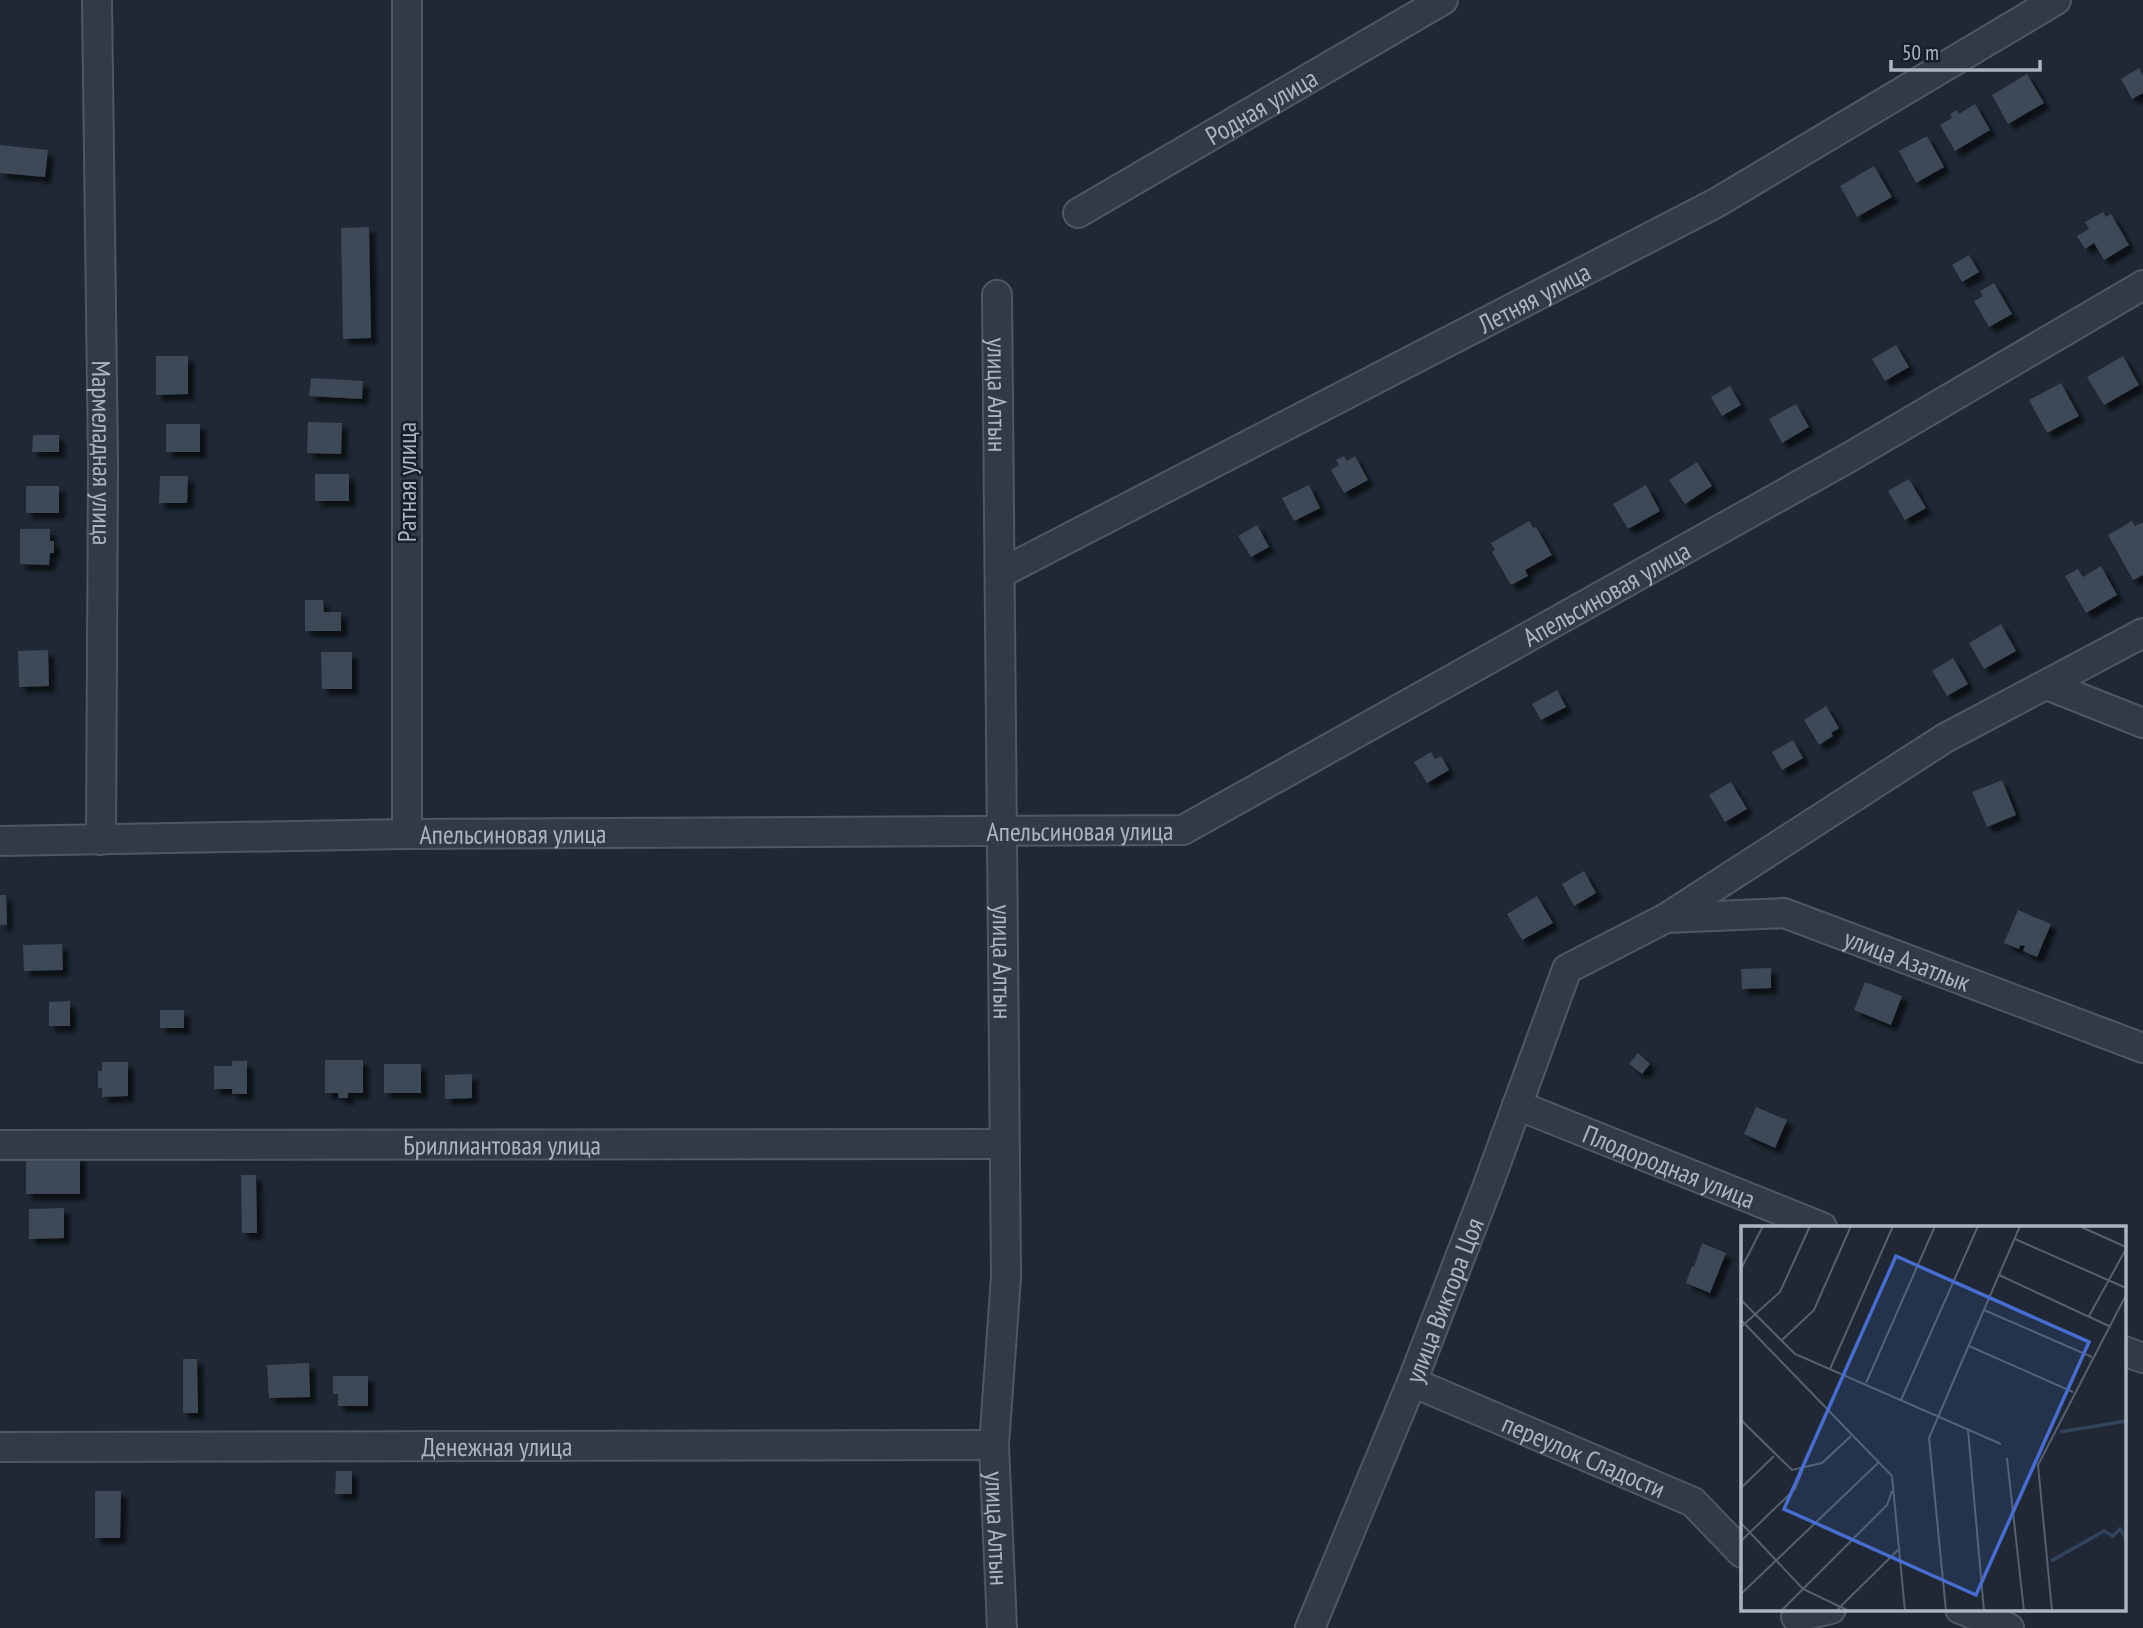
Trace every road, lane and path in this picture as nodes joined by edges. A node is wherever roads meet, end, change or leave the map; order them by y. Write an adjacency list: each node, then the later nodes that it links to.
1 (97, 0): 14 (street, Мармеладная улица)
2 (407, 0): 13 (street, Ратная улица)
3 (1443, 0): 5 (street, Родная улица)
4 (2056, 0): 8 (street, Летняя улица)
5 (1077, 213)
6 (2143, 285): 12 (street, Апельсиновая улица)
7 (997, 295): 8 (street, улица Алтын)
8 (1001, 573): 12 (street, улица Алтын)
9 (2143, 633): 10 (street)
10 (2047, 685): 11 (street); 16 (street)
11 (2143, 723)
12 (1002, 831): 13 (street, Апельсиновая улица); 19 (street, улица Алтын)
13 (407, 834): 14 (street, Апельсиновая улица)
14 (102, 840): 15 (street, Апельсиновая улица)
15 (0, 841)
16 (1667, 918): 17 (street, улица Азатлык); 18 (street, улица Виктора Цоя)
17 (2143, 1048)
18 (1517, 1105): 21 (street, Плодородная улица); 24 (street, улица Виктора Цоя)
19 (1004, 1144): 20 (street, Бриллиантовая улица); 25 (street, улица Алтын)
20 (0, 1145)
21 (1820, 1226)
22 (2126, 1352): 23 (street)
23 (2143, 1359)
24 (1412, 1382): 27 (street, переулок Сладости); 32 (street, улица Виктора Цоя)
25 (994, 1445): 26 (street, Денежная улица); 31 (street, улица Алтын)
26 (0, 1447)
27 (1741, 1552)
28 (1827, 1610): 30 (street)
29 (1963, 1610): 33 (street)
30 (1796, 1618)
31 (1002, 1628)
32 (1310, 1628)
33 (2009, 1628)

